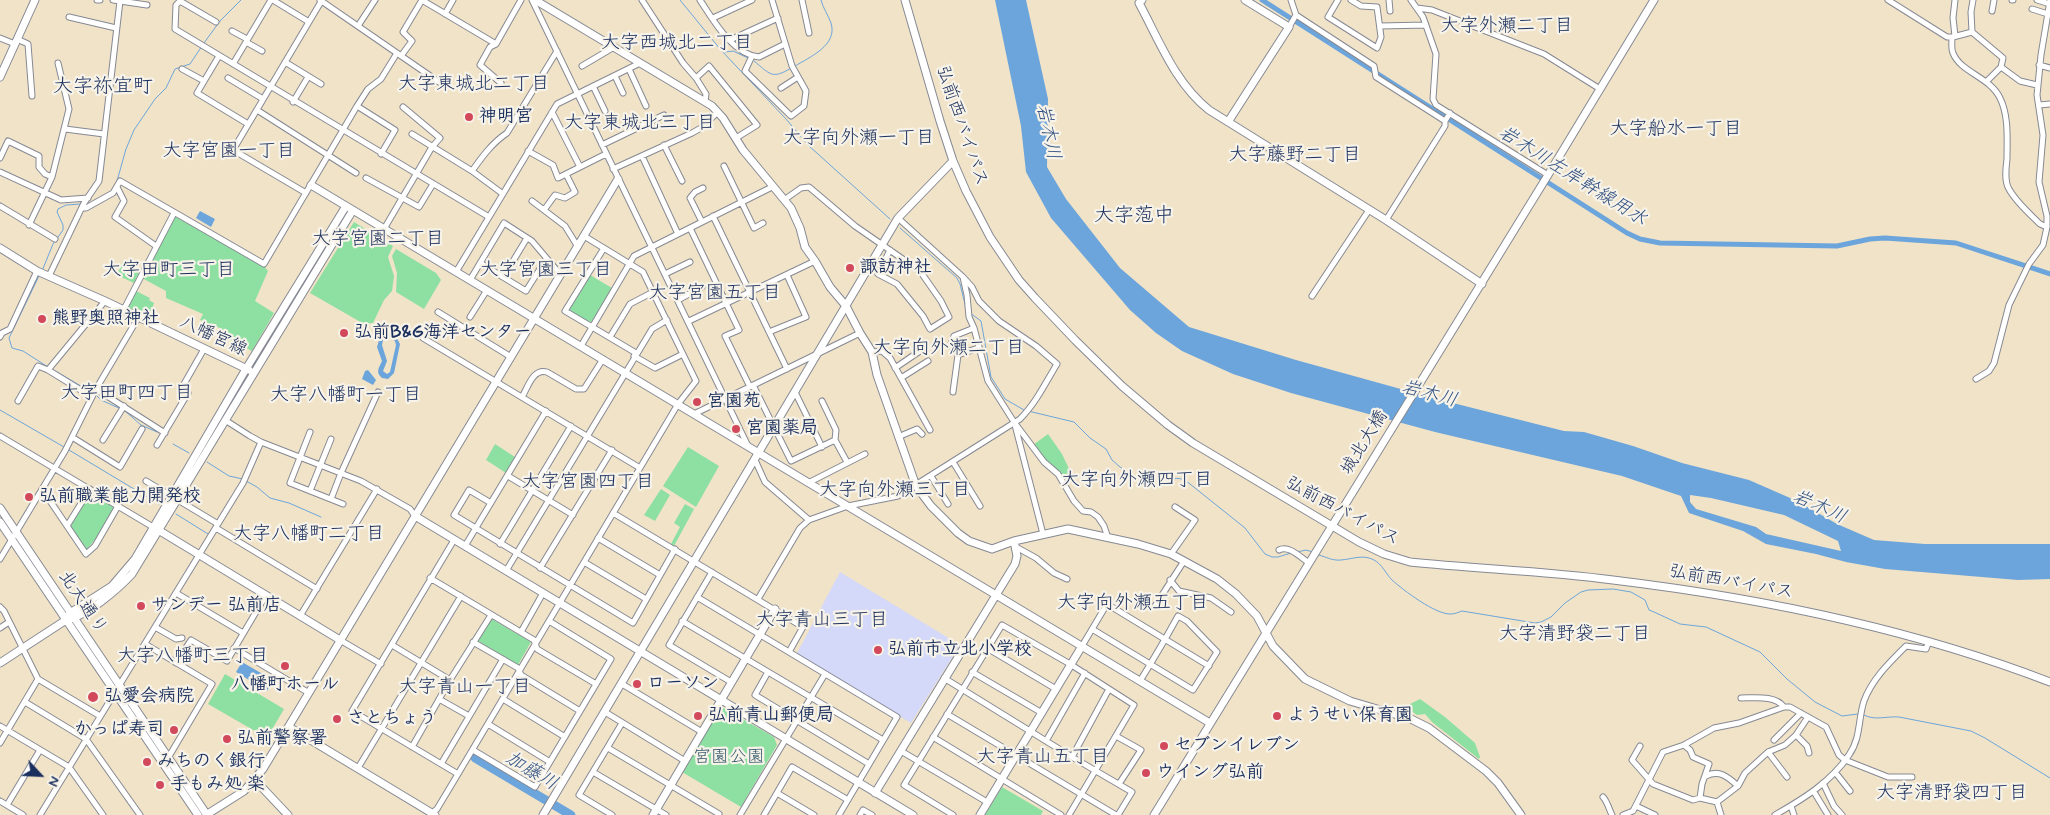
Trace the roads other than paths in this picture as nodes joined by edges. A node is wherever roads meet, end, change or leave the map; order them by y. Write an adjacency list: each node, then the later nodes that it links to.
1 (35, 0): 58 (street)
2 (113, 0): 30 (street)
3 (181, 0): 44 (street); 65 (street)
4 (272, 0): 45 (street); 57 (street)
5 (321, 0): 45 (street); 47 (street)
6 (375, 0): 47 (street)
7 (422, 0): 38 (street); 64 (street)
8 (453, 0): 38 (street)
9 (521, 0): 59 (street)
10 (534, 0): 61 (street); 63 (street)
11 (642, 0): 81 (street)
12 (700, 0): 41 (street)
13 (752, 0): 41 (street)
14 (772, 0): 42 (street)
15 (802, 0): 53 (street)
16 (905, 0): 126 (street, 弘前西バイパス)
17 (1142, 0): 110 (street)
18 (1244, 0): 43 (street)
19 (1291, 0): 43 (street)
20 (1338, 0): 48 (street)
21 (1351, 0): 32 (street)
22 (1390, 0): 36 (street)
23 (1411, 0): 34 (street)
24 (1654, 0): 92 (street, 城北大橋)
25 (1888, 0): 54 (street)
26 (1955, 0): 54 (street)
27 (1973, 0): 52 (street)
28 (1994, 0): 37 (street)
29 (2037, 0): 31 (street)
30 (120, 1): 33 (street); 50 (street)
31 (2050, 2): 39 (street)
32 (1361, 3): 48 (street)
33 (148, 5)
34 (1417, 8): 46 (street); 92 (street)
35 (2032, 9): 39 (street)
36 (1390, 11)
37 (1992, 11)
38 (445, 14): 59 (street)
39 (2048, 14): 49 (street)
40 (69, 17): 50 (street)
41 (713, 18): 56 (street)
42 (778, 18): 56 (street); 60 (street)
43 (1293, 21): 109 (street); 110 (street)
44 (216, 22)
45 (309, 22): 67 (street)
46 (1426, 25): 48 (street); 109 (street)
47 (358, 26): 64 (street)
48 (1380, 26)
49 (2048, 27): 71 (street)
50 (116, 28): 114 (street)
51 (232, 31): 57 (street)
52 (1972, 32): 54 (street); 73 (street)
53 (809, 33)
54 (1954, 37): 84 (street)
55 (0, 38): 58 (street)
56 (730, 40): 66 (street)
57 (247, 41): 62 (street); 70 (street)
58 (16, 42): 77 (street); 95 (street)
59 (496, 44): 86 (street)
60 (785, 44): 66 (street); 82 (street)
61 (614, 47): 69 (street); 72 (street)
62 (262, 51)
63 (557, 51): 94 (street); 130 (street)
64 (399, 55): 85 (street); 102 (street)
65 (219, 56): 70 (street); 83 (street)
66 (752, 56): 82 (street)
67 (285, 62): 78 (street); 90 (street)
68 (58, 63): 112 (street)
69 (640, 63): 76 (street); 99 (street)
70 (232, 64): 90 (street)
71 (2039, 65): 74 (street); 88 (street)
72 (582, 66)
73 (2002, 67): 84 (street); 88 (street)
74 (2050, 68)
75 (182, 69): 83 (street)
76 (629, 69): 79 (street); 98 (street)
77 (0, 76)
78 (308, 76): 87 (street); 97 (street)
79 (614, 76): 89 (street); 93 (street)
80 (228, 78): 96 (street)
81 (696, 78): 99 (street); 116 (street)
82 (798, 78): 91 (street)
83 (204, 81): 111 (street)
84 (1987, 81): 166 (street)
85 (439, 82)
86 (502, 83)
87 (321, 84)
88 (2037, 85): 101 (street)
89 (593, 86): 94 (street); 105 (street)
90 (271, 88): 96 (street); 97 (street)
91 (781, 88)
92 (1600, 89): 138 (street, 城北大橋)
93 (623, 93)
94 (577, 94): 106 (street); 117 (street)
95 (32, 96)
96 (263, 99): 104 (street)
97 (293, 102): 113 (street)
98 (646, 102)
99 (705, 102): 107 (street)
100 (2050, 104): 101 (street)
101 (2038, 105): 166 (street)
102 (357, 106): 113 (street); 121 (street)
103 (403, 107): 119 (street)
104 (257, 110): 111 (street); 123 (street)
105 (606, 111)
106 (552, 112): 120 (street); 128 (street)
107 (718, 112): 116 (street); 118 (street)
108 (664, 115): 117 (street)
109 (1447, 117): 138 (street); 162 (street)
110 (1228, 122): 157 (street)
111 (248, 124): 146 (street)
112 (65, 129): 114 (street); 135 (street)
113 (343, 131): 121 (street); 123 (street)
114 (104, 134): 148 (street)
115 (412, 134): 119 (street)
116 (736, 138): 142 (street)
117 (602, 145): 122 (street)
118 (664, 145): 124 (street); 139 (street)
119 (432, 148): 130 (street); 134 (street)
120 (528, 151): 133 (street); 147 (street)
121 (381, 154): 134 (street)
122 (606, 154): 128 (street); 129 (street)
123 (328, 156): 132 (street); 141 (street)
124 (642, 156): 129 (street); 169 (street)
125 (0, 158): 135 (street)
126 (953, 161): 161 (street); 309 (street, 弘前西バイパス)
127 (724, 166): 152 (street)
128 (580, 167): 133 (street)
129 (613, 169): 137 (street)
130 (472, 171): 147 (street)
131 (0, 172): 145 (street)
132 (356, 173)
133 (566, 174): 156 (street)
134 (416, 175): 140 (street); 149 (street)
135 (52, 177): 145 (street)
136 (366, 178): 149 (street)
137 (618, 179): 170 (street); 176 (street)
138 (1546, 179): 193 (street, 城北大橋)
139 (682, 182)
140 (433, 184): 149 (street); 160 (street)
141 (311, 185): 146 (street); 155 (street)
142 (772, 186): 150 (street); 152 (street)
143 (117, 188): 154 (street); 158 (street); 174 (street)
144 (703, 188): 163 (street)
145 (45, 193): 148 (street); 165 (street)
146 (306, 193): 158 (street)
147 (503, 194): 160 (street)
148 (88, 198): 154 (street)
149 (402, 198): 168 (street)
150 (784, 200): 173 (street); 181 (street)
151 (532, 201): 156 (street)
152 (741, 202): 159 (street); 164 (street)
153 (0, 206): 165 (street)
154 (83, 206): 186 (street)
155 (349, 208): 168 (street); 231 (street); 234 (street)
156 (544, 210): 175 (street)
157 (1369, 210): 162 (street); 198 (street)
158 (174, 213): 174 (street)
159 (713, 216): 163 (street); 197 (street)
160 (489, 217): 185 (street)
161 (898, 218): 173 (street); 191 (street)
162 (1386, 220): 193 (street)
163 (702, 222): 167 (street)
164 (763, 223)
165 (29, 225): 172 (street)
166 (2046, 227): 236 (street)
167 (690, 228): 169 (street); 201 (street)
168 (384, 229): 185 (street)
169 (678, 234): 176 (street)
170 (584, 236): 175 (street); 178 (street)
171 (527, 238): 180 (street); 183 (street); 190 (street)
172 (55, 239)
173 (882, 245): 179 (street); 202 (street)
174 (156, 246): 203 (street)
175 (578, 246): 188 (street)
176 (652, 247): 184 (street); 187 (street)
177 (0, 248): 186 (street, 八幡宮線)
178 (604, 248): 184 (street); 210 (street)
179 (890, 250): 179 (street)
180 (546, 259): 188 (street); 190 (street)
181 (815, 261): 189 (street); 202 (street)
182 (690, 262): 187 (street)
183 (480, 263): 190 (street); 192 (street)
184 (630, 263): 196 (street); 210 (street)
185 (456, 272): 192 (street)
186 (42, 273): 200 (street, 八幡宮線); 214 (street)
187 (665, 274): 199 (street)
188 (560, 275): 207 (street)
189 (787, 275): 197 (street); 212 (street)
190 (504, 276)
191 (962, 277): 211 (street); 252 (street)
192 (470, 280): 195 (street)
193 (1482, 284): 309 (street, 城北大橋)
194 (702, 288): 199 (street)
195 (487, 290): 205 (street); 207 (street)
196 (653, 292): 208 (street); 215 (street)
197 (751, 292): 201 (street); 212 (street)
198 (1312, 296)
199 (678, 300): 209 (street)
200 (105, 301): 203 (street, 八幡宮線); 229 (street)
201 (726, 303): 209 (street); 238 (street)
202 (846, 306): 213 (street); 223 (street)
203 (123, 312): 206 (street, 八幡宮線)
204 (438, 312): 226 (street)
205 (470, 317)
206 (138, 318): 220 (street, 八幡宮線); 242 (street)
207 (535, 318): 217 (street); 226 (street)
208 (667, 320): 224 (street); 225 (street)
209 (689, 321): 244 (street)
210 (592, 326): 215 (street); 217 (street)
211 (974, 328): 218 (street); 219 (street)
212 (769, 332): 232 (street)
213 (860, 333): 222 (street); 223 (street)
214 (1, 334)
215 (610, 337): 225 (street)
216 (424, 338): 237 (street)
217 (581, 346): 227 (street)
218 (950, 346)
219 (978, 348): 241 (street); 252 (street)
220 (204, 349): 231 (street, 八幡宮線); 258 (street)
221 (920, 351): 230 (street)
222 (872, 352): 230 (street); 263 (street)
223 (818, 353): 232 (street); 240 (street)
224 (683, 354): 225 (street); 247 (street)
225 (635, 355): 233 (street)
226 (511, 357): 237 (street)
227 (603, 359): 233 (street); 243 (street)
228 (928, 361): 235 (street)
229 (49, 368): 242 (street); 245 (street)
230 (895, 368): 235 (street)
231 (246, 369): 234 (street, 八幡宮線); 291 (street)
232 (787, 369): 238 (street)
233 (625, 372): 247 (street); 261 (street)
234 (254, 373): 251 (street)
235 (901, 378): 256 (street)
236 (1976, 379)
237 (496, 382): 243 (street); 304 (street)
238 (752, 386): 244 (street); 254 (street)
239 (378, 392): 280 (street)
240 (795, 392): 254 (street); 269 (street)
241 (953, 392)
242 (94, 393): 248 (street); 262 (street)
243 (522, 397): 249 (street)
244 (725, 399): 250 (street); 270 (street)
245 (18, 401)
246 (822, 401): 266 (street)
247 (678, 404): 250 (street); 279 (street)
248 (124, 406): 258 (street); 265 (street)
249 (546, 411): 253 (street); 281 (street)
250 (694, 414): 270 (street)
251 (225, 420): 267 (street); 291 (street)
252 (1014, 422): 276 (street); 313 (street); 315 (street)
253 (571, 426): 261 (street); 289 (street)
254 (774, 428): 269 (street); 273 (street)
255 (142, 429): 262 (street)
256 (930, 430)
257 (310, 432): 274 (street)
258 (166, 433): 268 (street)
259 (922, 434): 263 (street)
260 (0, 436): 278 (street)
261 (587, 436): 271 (street); 293 (street)
262 (72, 437): 278 (street)
263 (898, 438): 285 (street)
264 (331, 439): 277 (street)
265 (103, 440)
266 (835, 440): 269 (street); 275 (street)
267 (261, 442): 274 (street); 308 (street)
268 (157, 445)
269 (822, 446)
270 (748, 447): 273 (street)
271 (612, 450): 279 (street); 303 (street)
272 (865, 454): 275 (street)
273 (757, 456): 284 (street); 305 (street); 327 (street)
274 (300, 457): 277 (street); 290 (street)
275 (847, 462): 284 (street)
276 (953, 462): 282 (street); 299 (street)
277 (320, 465): 280 (street); 290 (street)
278 (54, 468): 286 (street); 287 (street)
279 (640, 468): 302 (street)
280 (341, 473): 288 (street); 292 (street)
281 (508, 476): 289 (street); 294 (street)
282 (931, 476): 285 (street); 296 (street)
283 (146, 481): 291 (street)
284 (808, 483): 298 (street)
285 (916, 486): 298 (street); 319 (street)
286 (42, 489): 307 (street); 312 (street)
287 (90, 489): 297 (street); 307 (street)
288 (376, 489): 304 (street); 339 (street)
289 (532, 490): 293 (street); 318 (street)
290 (310, 491): 292 (street)
291 (174, 498): 308 (street); 310 (street)
292 (331, 499): 295 (street)
293 (548, 500): 303 (street); 323 (street)
294 (492, 503): 311 (street); 311 (street)
295 (343, 504)
296 (948, 504)
297 (118, 506): 307 (street); 310 (street)
298 (848, 506): 305 (street); 343 (street)
299 (980, 506)
300 (1175, 507): 324 (street)
301 (0, 508): 312 (street, 北大通り)
302 (613, 513): 314 (street); 321 (street)
303 (573, 515): 331 (street)
304 (415, 516): 317 (street); 368 (street)
305 (809, 520): 347 (street)
306 (0, 522): 316 (street)
307 (67, 526)
308 (217, 526): 325 (street); 339 (street)
309 (1331, 526): 330 (street, 城北大橋); 369 (street, 弘前西バイパス)
310 (156, 529): 325 (street); 355 (street)
311 (476, 529): 318 (street); 320 (street)
312 (16, 532): 316 (street); 355 (street, 北大通り)
313 (1044, 534): 315 (street); 319 (street)
314 (598, 538): 329 (street); 334 (street)
315 (1108, 538): 324 (street)
316 (12, 539): 326 (street); 355 (street)
317 (454, 540): 320 (street); 335 (street)
318 (500, 544): 323 (street)
319 (1015, 544): 336 (street); 343 (street)
320 (465, 546): 332 (street)
321 (675, 549): 327 (street); 334 (street)
322 (1278, 550): 330 (street)
323 (517, 554): 331 (street); 332 (street)
324 (1171, 554): 328 (street)
325 (199, 555): 340 (street); 342 (street)
326 (0, 558)
327 (695, 561): 333 (street); 378 (street)
328 (1184, 561): 337 (street); 363 (street)
329 (584, 562): 338 (street); 346 (street)
330 (1309, 563): 363 (street, 城北大橋)
331 (540, 568): 338 (street)
332 (506, 571): 341 (street)
333 (712, 572): 345 (street); 347 (street)
334 (660, 575): 346 (street)
335 (430, 578): 344 (street); 373 (street)
336 (1067, 579)
337 (1170, 580): 349 (street); 352 (street)
338 (570, 586): 346 (street); 348 (street)
339 (317, 589): 354 (street)
340 (176, 593): 359 (street); 364 (street)
341 (543, 593): 348 (street); 362 (street)
342 (266, 595): 354 (street); 364 (street)
343 (995, 595): 374 (street); 394 (street)
344 (461, 596): 353 (street); 382 (street)
345 (697, 597): 357 (street); 365 (street)
346 (646, 599)
347 (758, 599): 351 (street)
348 (560, 603): 356 (street); 378 (street)
349 (1155, 606)
350 (0, 607): 358 (street)
351 (774, 609): 365 (street); 379 (street)
352 (1231, 612)
353 (491, 615): 362 (street); 370 (street)
354 (300, 616): 368 (street)
355 (70, 617): 375 (street); 402 (street, 北大通り); 406 (street)
356 (549, 621): 372 (street); 400 (street)
357 (682, 621): 380 (street); 398 (street)
358 (9, 622): 360 (street); 375 (street)
359 (155, 627): 366 (street); 371 (street)
360 (0, 628)
361 (1092, 629): 367 (street); 374 (street); 387 (street)
362 (520, 632): 372 (street)
363 (1266, 632): 424 (street, 城北大橋); 519 (street)
364 (242, 633): 376 (street)
365 (760, 634): 379 (street); 380 (street)
366 (182, 638)
367 (1165, 639): 387 (street); 388 (street); 388 (street)
368 (340, 640): 385 (street); 407 (street)
369 (1929, 641): 399 (street, 弘前西バイパス); 455 (street)
370 (473, 642): 381 (street); 396 (street)
371 (145, 644): 384 (street); 402 (street)
372 (536, 644): 389 (street); 400 (street)
373 (392, 645): 382 (street); 385 (street)
374 (1082, 646): 386 (street); 397 (street)
375 (22, 648): 383 (street); 395 (street)
376 (234, 648): 384 (street); 407 (street)
377 (987, 648): 386 (street); 391 (street); 404 (street)
378 (641, 651): 401 (street); 412 (street)
379 (789, 652): 393 (street)
380 (746, 657): 390 (street); 398 (street)
381 (504, 659): 389 (street); 421 (street)
382 (420, 662): 396 (street); 429 (street)
383 (0, 663)
384 (176, 663): 454 (street)
385 (381, 664): 429 (street)
386 (1070, 664): 392 (street); 404 (street)
387 (1150, 664): 388 (street); 397 (street)
388 (1209, 666)
389 (519, 671): 411 (street); 415 (street)
390 (768, 672): 408 (street); 423 (street)
391 (972, 672): 403 (street); 417 (street)
392 (1085, 673): 405 (street); 441 (street)
393 (825, 674): 408 (street); 439 (street)
394 (944, 678): 403 (street); 449 (street)
395 (38, 679): 413 (street); 420 (street)
396 (450, 680): 410 (street)
397 (1140, 681): 424 (street)
398 (731, 682): 412 (street)
399 (2050, 682)
400 (596, 684): 415 (street)
401 (622, 684): 416 (street); 432 (street)
402 (119, 685): 406 (street); 454 (street, 北大通り)
403 (962, 689): 419 (street); 431 (street)
404 (1056, 689): 417 (street)
405 (1109, 689): 434 (street); 453 (street)
406 (115, 692): 420 (street); 499 (street)
407 (309, 693): 428 (street)
408 (811, 698): 423 (street); 439 (street)
409 (1742, 698): 414 (street)
410 (440, 699): 421 (street); 445 (street)
411 (503, 699): 425 (street); 435 (street)
412 (720, 699): 432 (street); 438 (street)
413 (25, 702): 430 (street); 437 (street)
414 (1784, 707): 418 (street); 443 (street)
415 (580, 711): 435 (street)
416 (604, 712): 426 (street); 502 (street)
417 (1042, 713): 431 (street)
418 (1801, 713): 422 (street); 440 (street)
419 (947, 714): 436 (street); 452 (street)
420 (100, 716): 437 (street)
421 (469, 716): 459 (street)
422 (1808, 717): 433 (street); 455 (street)
423 (796, 722): 438 (street); 460 (street)
424 (1210, 723): 518 (street, 城北大橋)
425 (488, 724): 448 (street); 457 (street)
426 (622, 724): 446 (street); 456 (street)
427 (0, 726): 430 (street)
428 (288, 727): 462 (street); 471 (street)
429 (382, 729): 445 (street); 462 (street)
430 (8, 731): 442 (street); 447 (street)
431 (1031, 731): 441 (street); 452 (street)
432 (702, 732): 456 (street)
433 (1796, 735): 450 (street); 451 (street)
434 (1116, 736): 463 (street); 475 (street)
435 (565, 737): 457 (street)
436 (933, 737): 458 (street); 470 (street)
437 (86, 739): 461 (street); 493 (street)
438 (786, 739): 473 (street); 506 (street)
439 (883, 740): 460 (street)
440 (1774, 740)
441 (1046, 741): 453 (street)
442 (0, 743)
443 (1684, 745): 467 (street); 472 (street)
444 (1640, 746): 472 (street)
445 (412, 747): 459 (street)
446 (608, 748): 464 (street); 476 (street)
447 (40, 750): 461 (street); 489 (street)
448 (473, 750): 457 (street); 466 (street)
449 (901, 751): 458 (street); 479 (street)
450 (1768, 752): 468 (street); 477 (street)
451 (1809, 753)
452 (1016, 755): 470 (street); 482 (street)
453 (1072, 757): 463 (street)
454 (168, 758): 500 (street, 北大通り)
455 (1845, 760): 465 (street); 469 (street)
456 (685, 761): 476 (street)
457 (550, 762)
458 (918, 762): 487 (street); 513 (street)
459 (441, 764): 466 (street)
460 (869, 764): 473 (street)
461 (69, 767): 497 (street); 498 (street)
462 (358, 768): 494 (street)
463 (1096, 771): 475 (street); 482 (street)
464 (594, 772): 492 (street); 503 (street)
465 (1835, 772): 474 (street); 478 (street)
466 (458, 774): 494 (street)
467 (1706, 776): 477 (street); 484 (street)
468 (1787, 777)
469 (1912, 777)
470 (1002, 779): 487 (street); 515 (street)
471 (255, 780): 500 (street); 501 (street)
472 (1650, 781): 484 (street); 490 (street)
473 (858, 782): 479 (street); 485 (street)
474 (1823, 782): 480 (street); 495 (street)
475 (1119, 784): 517 (street)
476 (671, 785): 492 (street); 505 (street)
477 (1738, 786): 488 (street)
478 (1850, 791)
479 (875, 792): 512 (street)
480 (1814, 792): 491 (street); 526 (street)
481 (777, 793): 485 (street); 507 (street); 508 (street)
482 (1081, 794): 516 (street); 517 (street)
483 (1603, 797): 520 (street)
484 (1700, 798): 488 (street)
485 (848, 800): 509 (street)
486 (0, 801): 489 (street)
487 (988, 802): 514 (street)
488 (1717, 802): 523 (street)
489 (6, 805): 496 (street)
490 (1636, 806): 521 (street); 522 (street)
491 (1791, 806): 524 (street); 525 (street)
492 (654, 812): 504 (street)
493 (137, 814)
494 (433, 814)
495 (1839, 814)
496 (23, 815)
497 (40, 815)
498 (103, 815)
499 (198, 815)
500 (206, 815)
501 (288, 815)
502 (543, 815)
503 (612, 815)
504 (666, 815)
505 (718, 815)
506 (740, 815)
507 (764, 815)
508 (814, 815)
509 (839, 815)
510 (860, 815): 511 (street)
511 (872, 815)
512 (912, 815)
513 (953, 815)
514 (980, 815)
515 (1061, 815)
516 (1069, 815)
517 (1117, 815)
518 (1154, 815)
519 (1521, 815)
520 (1612, 815)
521 (1623, 815)
522 (1655, 815)
523 (1721, 815)
524 (1775, 815)
525 (1794, 815)
526 (1828, 815)

